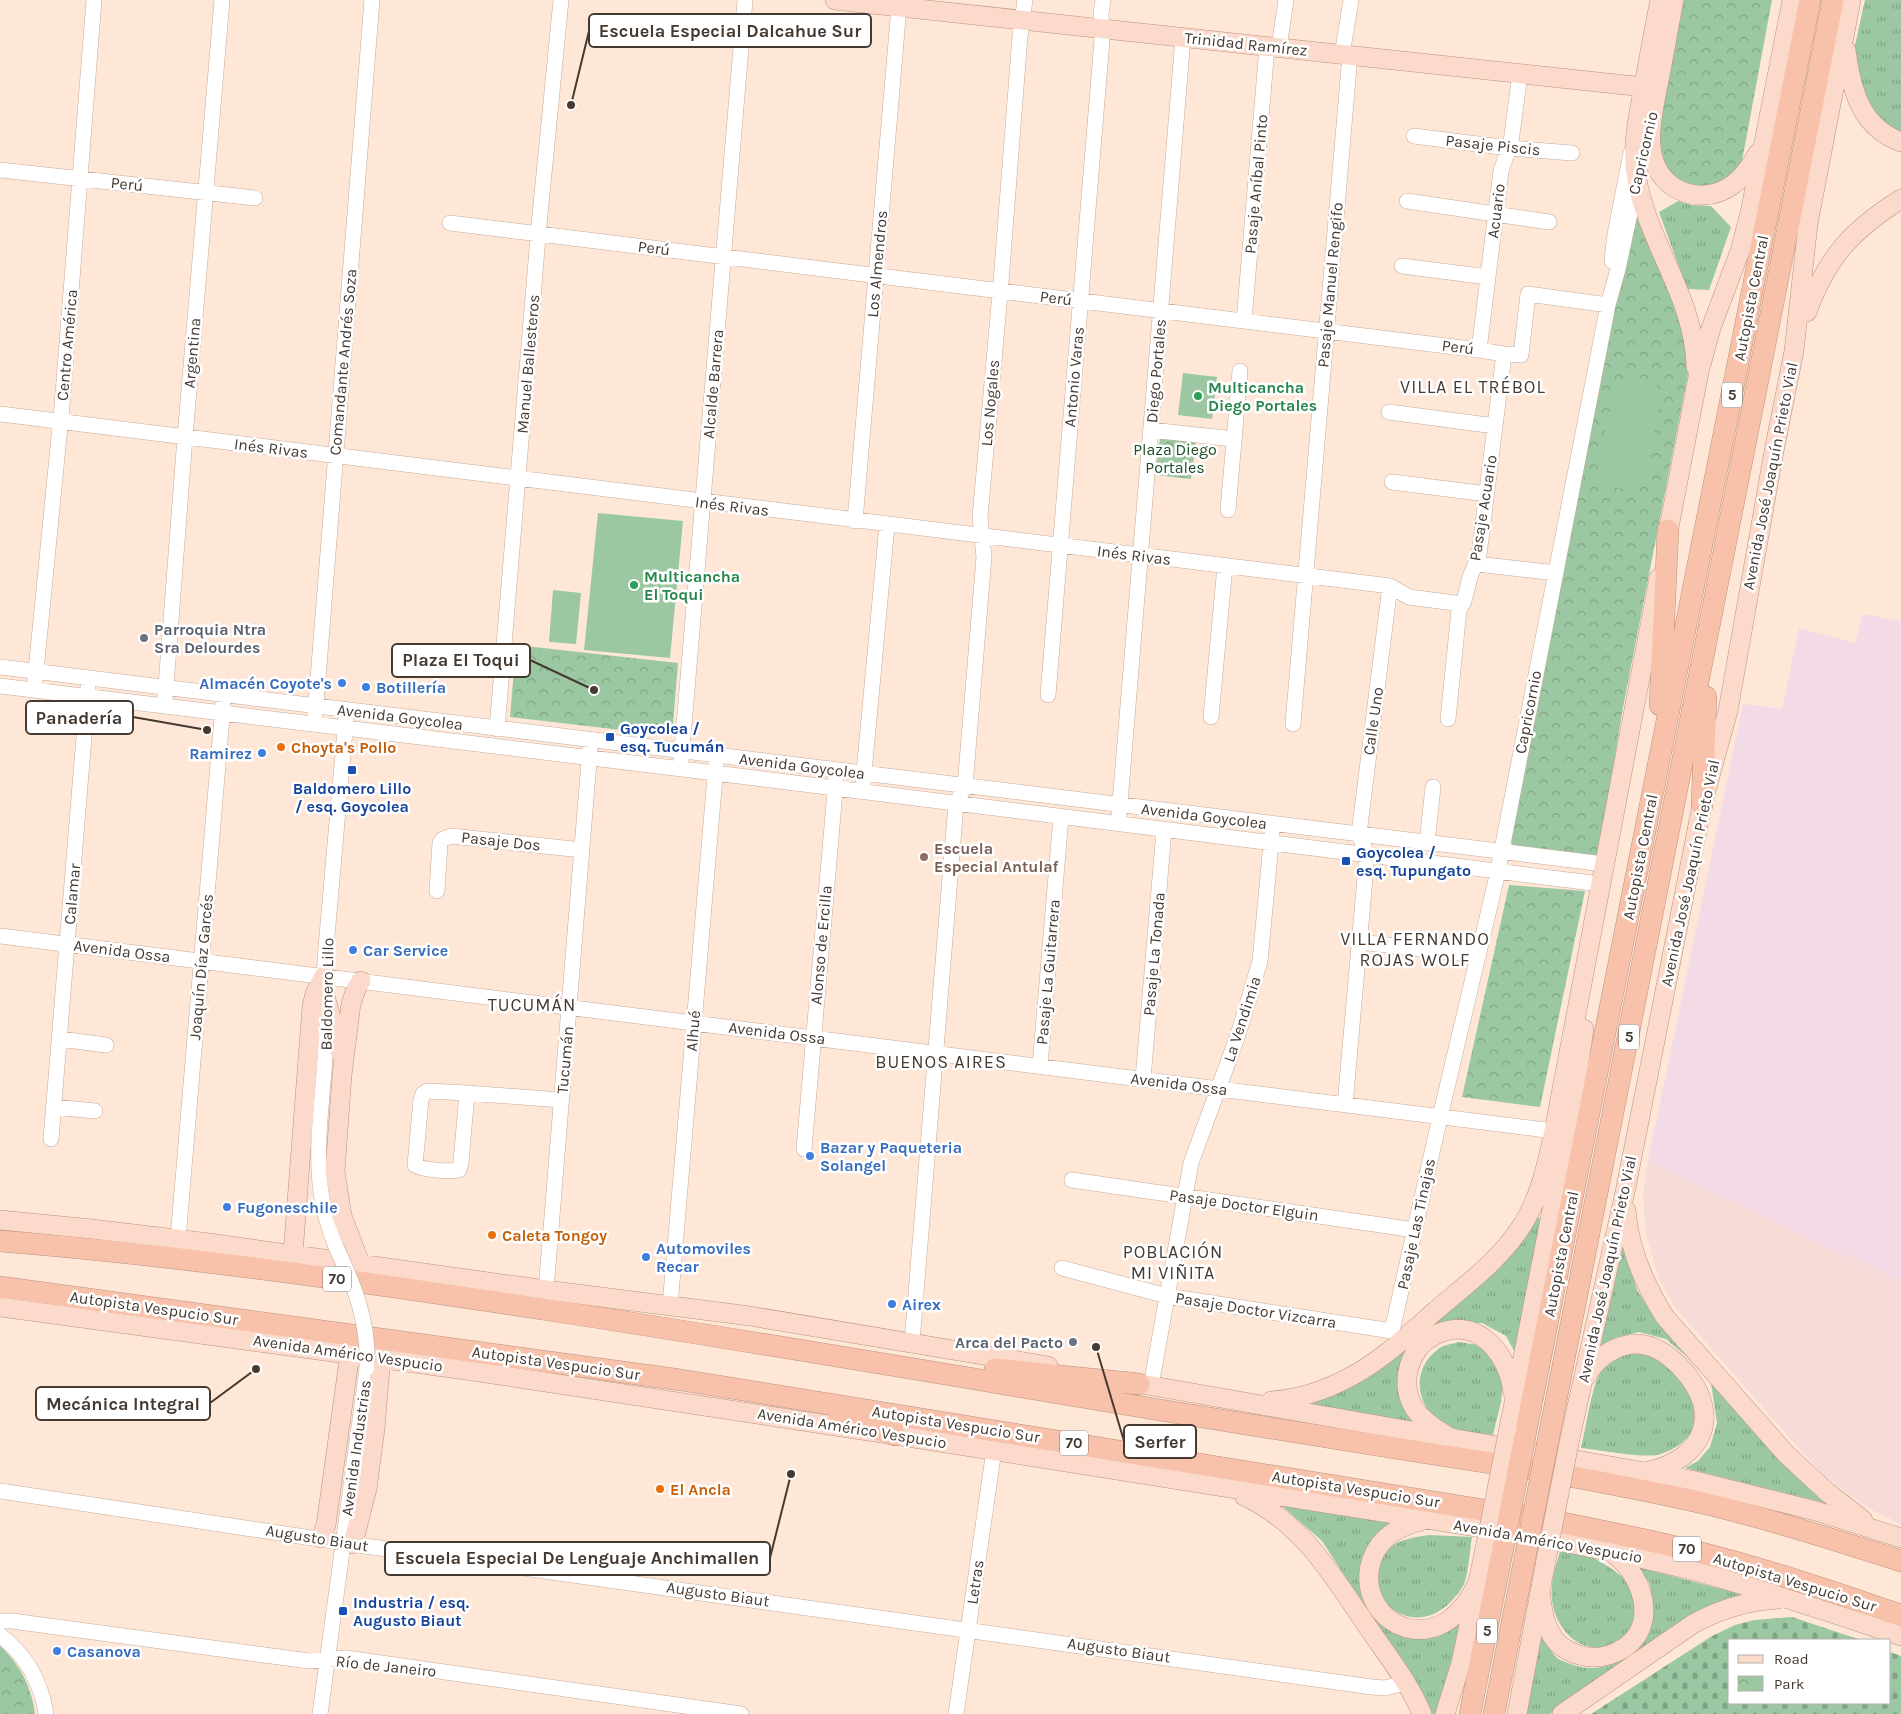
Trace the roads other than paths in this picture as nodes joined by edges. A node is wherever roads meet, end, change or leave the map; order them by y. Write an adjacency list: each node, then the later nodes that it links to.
1 (94, 0): 34 (street, Centro América)
2 (222, 0): 36 (street, Argentina)
3 (372, 0): 66 (street, Comandante Andrés Soza)
4 (560, 0): 43 (street, Manuel Ballesteros)
5 (745, 0): 44 (street, Alcalde Barrera)
6 (835, 0): 17 (main road, Trinidad Ramírez)
7 (1025, 0): 19 (street, Los Nogales)
8 (1103, 0): 20 (street, Antonio Varas)
9 (1286, 0): 23 (street, Pasaje Aníbal Pinto)
10 (1351, 0): 24 (street, Pasaje Manuel Rengifo)
11 (1660, 0): 26 (main road, Capricornio)
12 (1674, 0): 26 (main road, Capricornio)
13 (1792, 0): 29 (main road)
14 (1810, 0): 115 (highway, Autopista Central / 5)
15 (1833, 0): 84 (highway, Autopista Central / 5)
16 (1852, 0): 21 (main road, Avenida José Joaquín Prieto Vial)
17 (870, 2): 18 (main road, Trinidad Ramírez)
18 (898, 7): 19 (main road, Trinidad Ramírez); 46 (street, Los Almendros)
19 (1021, 20): 20 (main road, Trinidad Ramírez); 48 (street, Los Nogales)
20 (1102, 29): 22 (main road, Trinidad Ramírez); 49 (street, Antonio Varas)
21 (1845, 33): 30 (main road); 55 (main road, Avenida José Joaquín Prieto Vial)
22 (1183, 38): 23 (main road, Trinidad Ramírez); 51 (street, Diego Portales)
23 (1273, 47): 24 (main road, Trinidad Ramírez); 52 (street, Pasaje Aníbal Pinto)
24 (1346, 55): 25 (main road, Trinidad Ramírez); 53 (street, Pasaje Manuel Rengifo)
25 (1520, 74): 26 (main road, Trinidad Ramírez); 31 (street, Acuario)
26 (1651, 86): 27 (main road, Capricornio)
27 (1643, 129): 29 (main road); 35 (main road); 50 (street, Capricornio)
28 (1414, 136): 31 (street, Pasaje Piscis)
29 (1764, 138): 58 (main road)
30 (1901, 142)
31 (1509, 148): 32 (street, Pasaje Piscis); 40 (street, Acuario)
32 (1572, 153)
33 (0, 170): 34 (street, Perú)
34 (80, 179): 36 (street, Perú); 61 (street, Centro América)
35 (1637, 180): 50 (street, Capricornio); 58 (main road)
36 (205, 193): 37 (street, Perú); 64 (street, Argentina)
37 (255, 198)
38 (1901, 198): 55 (main road)
39 (1407, 201): 40 (street)
40 (1496, 214): 41 (street); 47 (street, Acuario)
41 (1549, 222)
42 (450, 223): 43 (street, Perú)
43 (539, 234): 44 (street, Perú); 67 (street, Manuel Ballesteros)
44 (724, 257): 46 (street, Perú); 70 (street, Alcalde Barrera)
45 (1402, 266): 47 (street)
46 (876, 276): 48 (street, Perú); 72 (street, Los Almendros)
47 (1488, 277): 54 (street, Acuario)
48 (1000, 291): 49 (street, Perú); 75 (street, Los Nogales)
49 (1081, 301): 51 (street, Perú); 76 (street, Antonio Varas)
50 (1608, 305): 56 (street); 80 (street, Capricornio)
51 (1161, 311): 52 (street, Perú); 63 (street, Diego Portales)
52 (1244, 321): 53 (street, Perú)
53 (1326, 331): 54 (street, Perú); 81 (street, Pasaje Manuel Rengifo)
54 (1479, 350): 56 (street, Perú)
55 (1794, 351): 119 (main road, Avenida José Joaquín Prieto Vial)
56 (1504, 354): 62 (street, Pasaje Acuario)
57 (1240, 372): 65 (street)
58 (1695, 393): 74 (main road)
59 (1388, 412): 62 (street)
60 (0, 414): 61 (street, Inés Rivas)
61 (61, 422): 64 (street, Inés Rivas); 86 (street, Centro América)
62 (1496, 426): 69 (street, Pasaje Acuario)
63 (1151, 430): 65 (street); 77 (street, Diego Portales)
64 (185, 437): 66 (street, Inés Rivas); 89 (street, Argentina)
65 (1234, 439): 71 (street)
66 (336, 456): 67 (street, Inés Rivas); 95 (street, Comandante Andrés Soza)
67 (518, 479): 70 (street, Inés Rivas); 103 (street, Manuel Ballesteros)
68 (1392, 482): 69 (street)
69 (1487, 494): 78 (street, Pasaje Acuario)
70 (703, 502): 72 (street, Inés Rivas); 105 (street, Alcalde Barrera)
71 (1228, 510)
72 (856, 521): 73 (street, Inés Rivas)
73 (887, 525): 75 (street, Inés Rivas); 111 (street)
74 (1668, 530): 115 (highway); 130 (main road)
75 (982, 537): 76 (street, Inés Rivas); 112 (street, Los Nogales)
76 (1060, 546): 77 (street, Inés Rivas); 91 (street, Antonio Varas)
77 (1141, 556): 79 (street, Inés Rivas); 118 (street, Diego Portales)
78 (1477, 564): 80 (street); 83 (street, Pasaje Acuario)
79 (1225, 566): 81 (street, Inés Rivas); 98 (street)
80 (1556, 573): 128 (street, Capricornio)
81 (1306, 576): 82 (street, Inés Rivas); 101 (street, Pasaje Manuel Rengifo)
82 (1390, 586): 83 (street, Inés Rivas); 124 (street, Calle Uno)
83 (1462, 604): 99 (street, Pasaje Acuario)
84 (1709, 632): 119 (highway); 220 (highway, Autopista Central / 5, bridge)
85 (0, 667): 86 (street, Avenida Goycolea)
86 (37, 672): 87 (street, Avenida Goycolea); 90 (street, Centro América)
87 (89, 679): 89 (street, Avenida Goycolea); 93 (street, Calamar)
88 (0, 686): 90 (street, Avenida Goycolea)
89 (166, 688): 92 (street, Avenida Goycolea); 94 (street, Argentina)
90 (33, 690): 93 (street, Avenida Goycolea)
91 (1048, 695)
92 (224, 696): 95 (street, Avenida Goycolea); 97 (street, Joaquín Díaz Garcés)
93 (88, 697): 94 (street, Avenida Goycolea); 136 (street, Calamar)
94 (165, 706): 97 (street, Avenida Goycolea)
95 (315, 707): 96 (street, Avenida Goycolea); 100 (street, Comandante Andrés Soza)
96 (347, 710): 102 (street, Baldomero Lillo); 103 (street, Avenida Goycolea)
97 (222, 713): 100 (street, Avenida Goycolea); 139 (street, Joaquín Díaz Garcés)
98 (1211, 717)
99 (1448, 719)
100 (314, 724): 102 (street, Avenida Goycolea)
101 (1293, 724)
102 (345, 728): 107 (street, Avenida Goycolea); 140 (street, Baldomero Lillo)
103 (497, 729): 104 (street, Avenida Goycolea)
104 (591, 740): 105 (street, Avenida Goycolea); 107 (street, Tucumán)
105 (682, 752): 106 (street, Avenida Goycolea); 108 (street, Alcalde Barrera)
106 (716, 756): 109 (street, Avenida Goycolea); 110 (street, Alhué)
107 (589, 758): 108 (street, Avenida Goycolea); 127 (street, Tucumán)
108 (681, 769): 110 (street, Avenida Goycolea)
109 (837, 771): 111 (street, Avenida Goycolea); 114 (street, Alonso de Ercilla)
110 (715, 773): 114 (street, Avenida Goycolea); 144 (street, Alhué)
111 (864, 774): 112 (street, Avenida Goycolea); 116 (street)
112 (965, 786): 117 (street, Los Nogales); 118 (street, Avenida Goycolea)
113 (1433, 786): 126 (street)
114 (835, 788): 116 (street, Avenida Goycolea); 145 (street, Alonso de Ercilla)
115 (1654, 790): 189 (highway, Autopista Central / 5)
116 (862, 792): 117 (street, Avenida Goycolea)
117 (956, 804): 120 (street, Avenida Goycolea); 148 (street)
118 (1120, 805): 121 (street, Diego Portales); 122 (street, Avenida Goycolea)
119 (1702, 805): 163 (main road, Avenida José Joaquín Prieto Vial)
120 (1061, 817): 121 (street, Avenida Goycolea); 149 (street, Pasaje La Guitarrera)
121 (1118, 824): 123 (street, Avenida Goycolea)
122 (1274, 824): 124 (street, Avenida Goycolea); 125 (street, La Vendimia)
123 (1164, 830): 125 (street, Avenida Goycolea); 151 (street, Pasaje La Tonada)
124 (1358, 834): 126 (street, Avenida Goycolea); 129 (street)
125 (1271, 843): 129 (street, Avenida Goycolea); 152 (street, La Vendimia)
126 (1427, 843): 128 (street, Avenida Goycolea)
127 (582, 850): 133 (street, Pasaje Dos); 143 (street, Tucumán)
128 (1501, 852): 130 (street, Avenida Goycolea); 131 (street, Capricornio)
129 (1367, 855): 131 (street, Avenida Goycolea); 135 (street)
130 (1604, 864): 132 (main road)
131 (1498, 871): 132 (street, Avenida Goycolea); 138 (street, Capricornio)
132 (1600, 884): 137 (main road)
133 (437, 891)
134 (0, 936): 136 (street, Avenida Ossa)
135 (1359, 942): 138 (street); 155 (street)
136 (67, 944): 139 (street, Avenida Ossa); 146 (street, Calamar)
137 (1588, 945): 159 (main road); 187 (main road)
138 (1478, 955): 158 (street, Capricornio)
139 (201, 961): 140 (street, Avenida Ossa); 167 (street, Joaquín Díaz Garcés)
140 (324, 976): 141 (street, Avenida Ossa); 142 (street, Baldomero Lillo); 170 (main road)
141 (361, 981): 143 (street, Avenida Ossa); 150 (main road)
142 (325, 996): 150 (main road); 169 (street, Baldomero Lillo)
143 (569, 1007): 144 (street, Avenida Ossa); 154 (street, Tucumán)
144 (694, 1023): 145 (street, Avenida Ossa); 176 (street, Alhué)
145 (814, 1038): 148 (street, Avenida Ossa); 161 (street, Alonso de Ercilla)
146 (60, 1039): 147 (street); 156 (street, Calamar)
147 (106, 1045)
148 (936, 1053): 149 (street, Avenida Ossa); 179 (street)
149 (1040, 1066): 151 (street, Avenida Ossa)
150 (342, 1076): 171 (main road)
151 (1144, 1079): 152 (street, Avenida Ossa)
152 (1218, 1089): 155 (street, Avenida Ossa); 164 (street, La Vendimia)
153 (467, 1093): 153 (street); 154 (street)
154 (561, 1100): 174 (street, Tucumán)
155 (1345, 1105): 158 (street, Avenida Ossa)
156 (54, 1107): 157 (street); 160 (street, Calamar)
157 (95, 1111)
158 (1440, 1116): 159 (street, Avenida Ossa); 166 (street, Pasaje Las Tinajas)
159 (1554, 1131): 186 (main road)
160 (52, 1139)
161 (804, 1149)
162 (1072, 1180): 164 (street, Pasaje Doctor Elguin)
163 (1625, 1192): 184 (main road, Avenida José Joaquín Prieto Vial); 196 (main road)
164 (1184, 1196): 166 (street, Pasaje Doctor Elguin); 175 (street, La Vendimia)
165 (0, 1220): 167 (main road)
166 (1415, 1230): 178 (street, Pasaje Las Tinajas)
167 (178, 1239): 170 (main road)
168 (0, 1241): 181 (highway, 70)
169 (336, 1247): 182 (street, Avenida Industrias, bridge)
170 (293, 1254): 171 (main road)
171 (360, 1263): 174 (main road)
172 (1062, 1268): 175 (street, Pasaje Doctor Vizcarra)
173 (0, 1287): 183 (highway, Autopista Vespucio Sur / 70)
174 (546, 1290): 176 (main road)
175 (1167, 1296): 178 (street, Pasaje Doctor Vizcarra); 185 (street, La Vendimia)
176 (670, 1306): 179 (main road)
177 (0, 1307): 180 (main road, Avenida Américo Vespucio)
178 (1392, 1332)
179 (912, 1342): 185 (main road)
180 (350, 1353): 182 (main road, Avenida Américo Vespucio); 197 (main road)
181 (854, 1359): 185 (highway); 202 (highway, 70)
182 (374, 1363): 188 (main road, Avenida Américo Vespucio); 199 (main road)
183 (681, 1380): 188 (highway); 206 (highway, Autopista Vespucio Sur / 70)
184 (1582, 1383): 192 (main road); 204 (main road, Avenida José Joaquín Prieto Vial, bridge)
185 (1145, 1385): 186 (main road)
186 (1244, 1402): 190 (main road)
187 (1514, 1404): 189 (main road); 190 (main road)
188 (895, 1434): 191 (main road, Avenida Américo Vespucio)
189 (1517, 1435): 200 (highway, Autopista Central / 5, bridge)
190 (1454, 1439): 192 (main road)
191 (994, 1450): 193 (main road, Avenida Américo Vespucio); 208 (street, Letras)
192 (1648, 1471): 196 (main road)
193 (1227, 1488): 195 (main road, Avenida Américo Vespucio); 212 (main road)
194 (0, 1490): 197 (street, Augusto Biaut)
195 (1426, 1520): 201 (main road, Avenida Américo Vespucio); 203 (main road)
196 (1881, 1531): 198 (main road)
197 (321, 1538): 199 (street, Augusto Biaut)
198 (1901, 1538)
199 (348, 1543): 208 (street, Augusto Biaut); 211 (street)
200 (1494, 1546): 203 (main road); 219 (highway, Autopista Central / 5)
201 (1610, 1551): 204 (main road); 205 (main road, Avenida Américo Vespucio)
202 (1901, 1561)
203 (1479, 1579): 218 (main road)
204 (1540, 1592): 221 (main road, Avenida José Joaquín Prieto Vial)
205 (1791, 1600): 210 (main road, Avenida Américo Vespucio); 222 (main road)
206 (1901, 1615)
207 (0, 1621): 211 (street, Río de Janeiro)
208 (968, 1629): 212 (street, Augusto Biaut); 216 (street, Letras)
209 (0, 1635): 213 (street)
210 (1901, 1636)
211 (327, 1659): 214 (street); 215 (street, Río de Janeiro)
212 (1405, 1683): 217 (main road)
213 (46, 1714)
214 (320, 1714)
215 (741, 1714)
216 (956, 1714)
217 (1422, 1714)
218 (1445, 1714)
219 (1470, 1714)
220 (1494, 1714)
221 (1517, 1714)
222 (1562, 1714)

